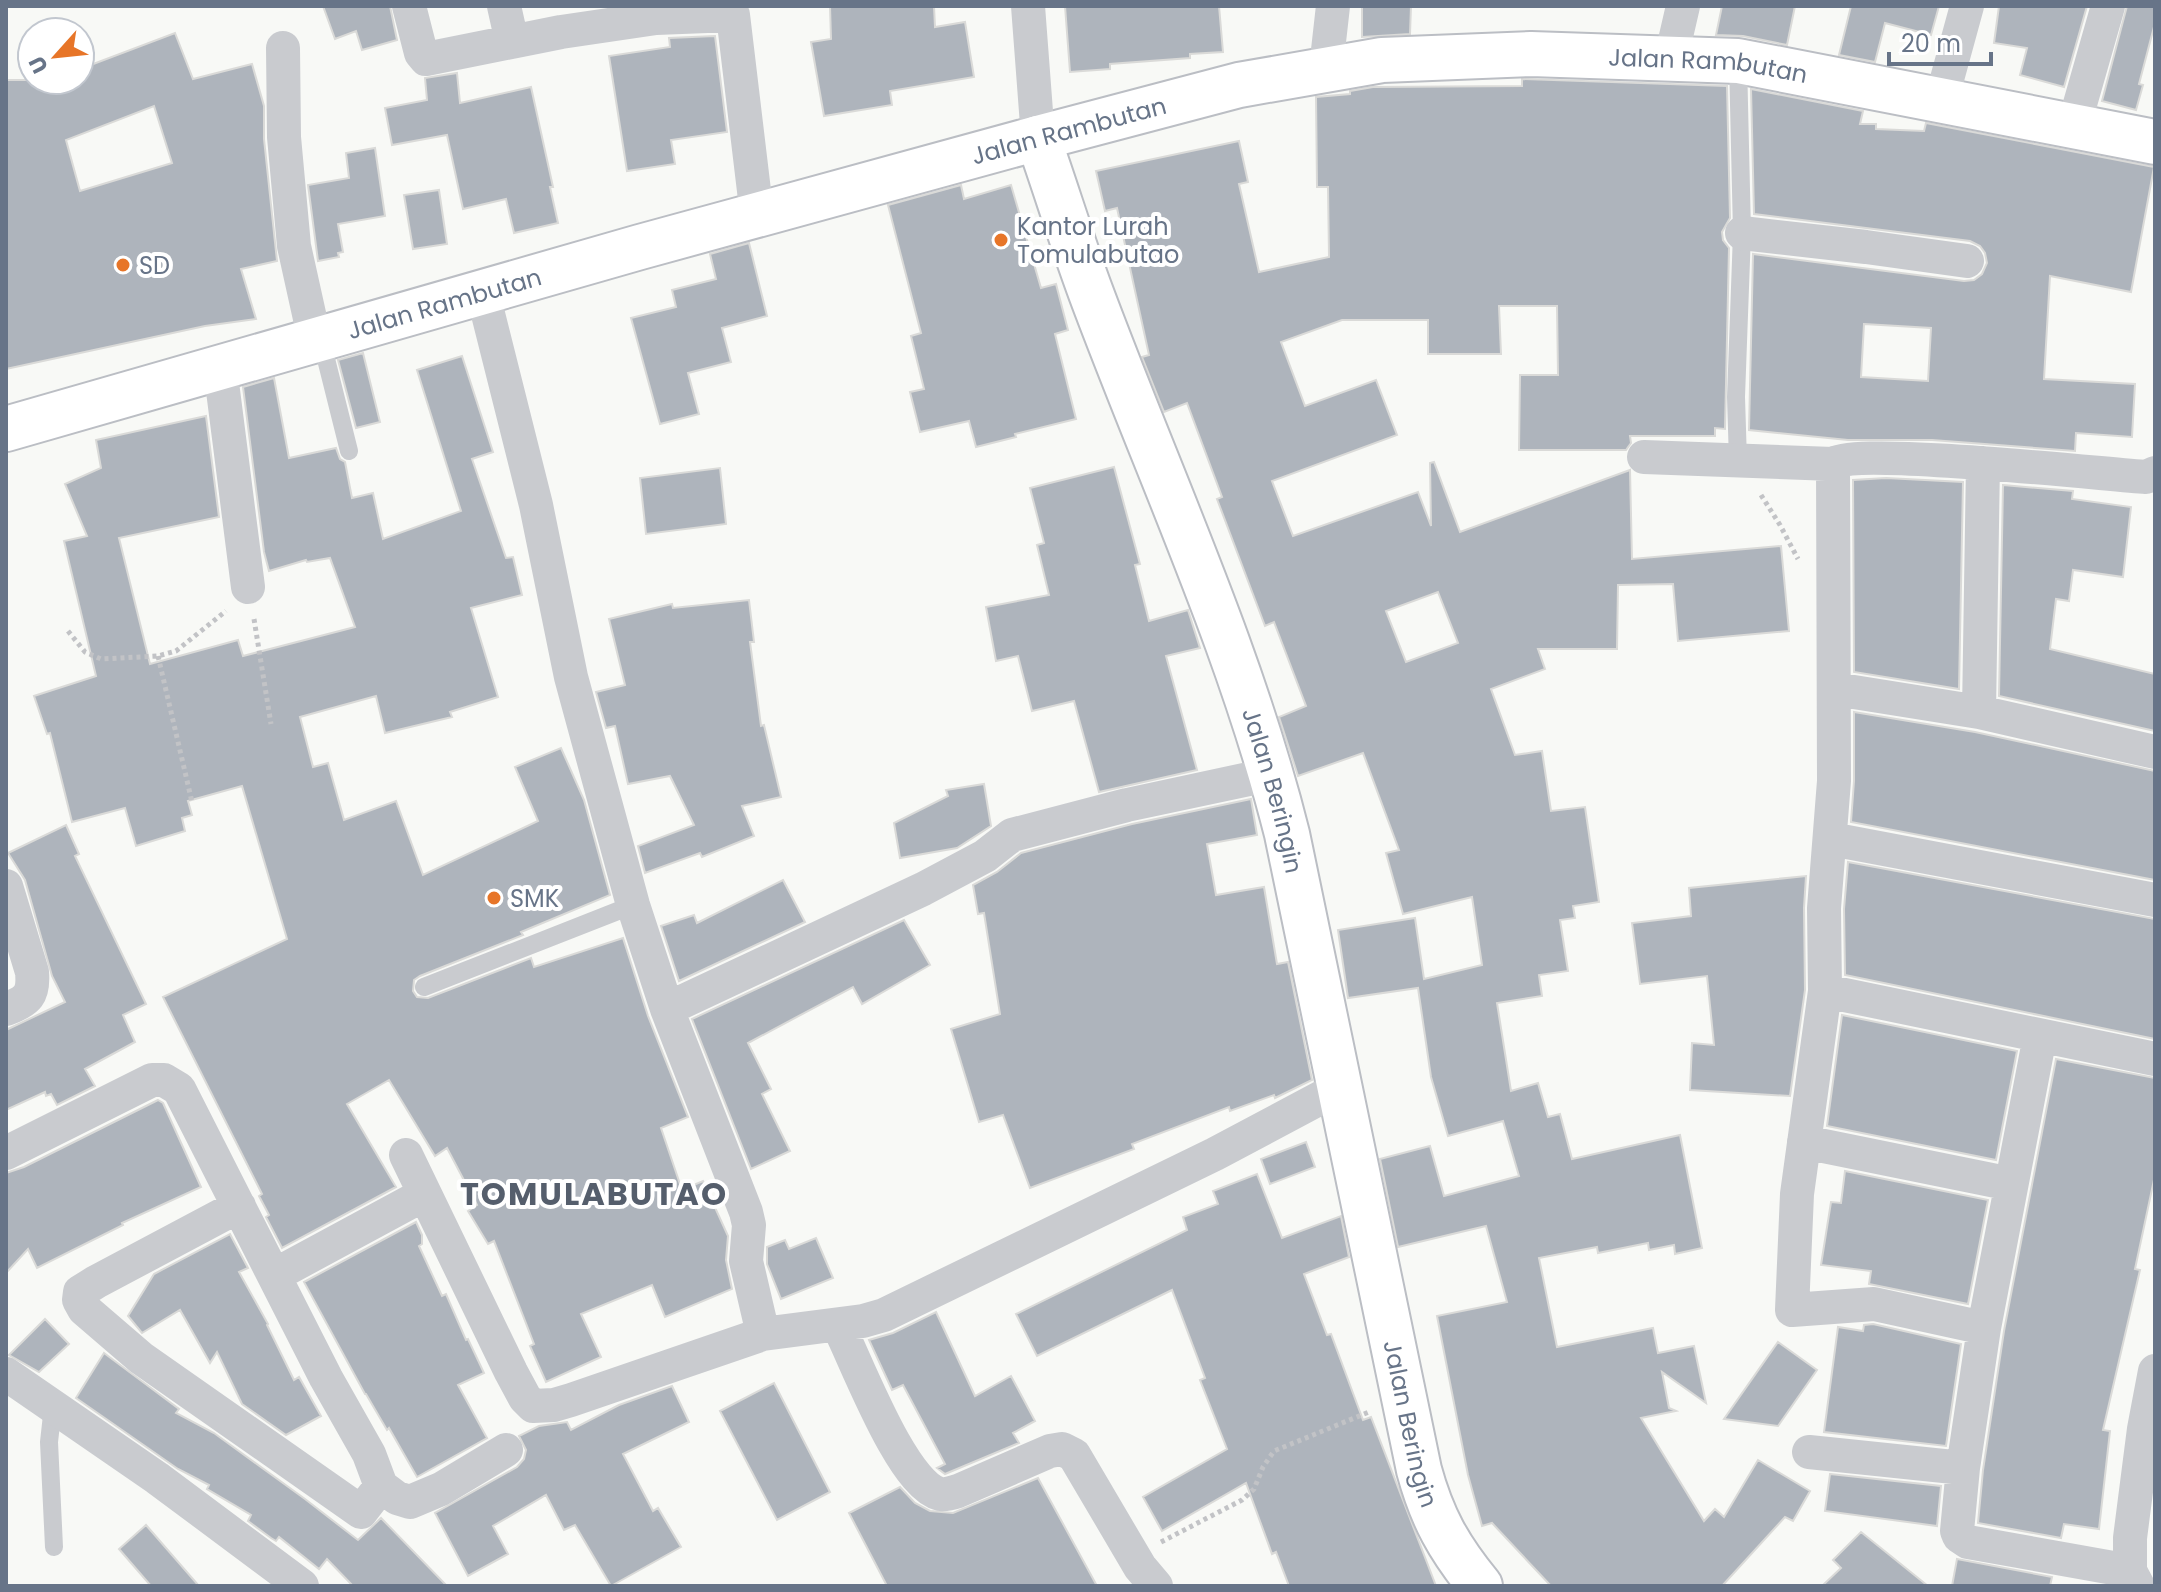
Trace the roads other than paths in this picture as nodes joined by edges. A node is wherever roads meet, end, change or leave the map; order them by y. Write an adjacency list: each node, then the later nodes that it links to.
1 (409, 6): 9 (street)
2 (504, 6): 9 (street)
3 (1028, 6): 16 (street, Jalan Beringin)
4 (1333, 6): 13 (street)
5 (1683, 6): 11 (street)
6 (1967, 6): 14 (street)
7 (2108, 6): 15 (street)
8 (656, 12): 9 (street); 18 (street)
9 (512, 42)
10 (283, 48): 22 (street)
11 (1671, 58): 12 (street, Jalan Rambutan); 13 (street, Jalan Rambutan)
12 (1738, 61): 14 (street, Jalan Rambutan); 19 (lane)
13 (1326, 68): 16 (street, Jalan Rambutan)
14 (1941, 101): 15 (street, Jalan Rambutan)
15 (2074, 125): 17 (street, Jalan Rambutan)
16 (1038, 138): 18 (street, Jalan Rambutan); 35 (street, Jalan Beringin)
17 (2155, 142)
18 (757, 216): 21 (street, Jalan Rambutan)
19 (1742, 233): 20 (street); 27 (lane)
20 (1967, 261)
21 (483, 294): 22 (street, Jalan Rambutan); 39 (street)
22 (318, 340): 23 (street, Jalan Rambutan); 25 (lane)
23 (220, 367): 24 (street, Jalan Rambutan); 31 (street)
24 (6, 429)
25 (349, 451)
26 (1644, 457): 27 (street)
27 (1738, 461): 29 (street)
28 (1983, 463): 29 (street); 30 (street); 33 (street)
29 (1833, 464): 32 (street)
30 (2155, 473)
31 (248, 587)
32 (1835, 689): 33 (street); 36 (street)
33 (1979, 712): 34 (street)
34 (2155, 752)
35 (1272, 774): 43 (street); 46 (street, Jalan Beringin)
36 (1831, 839): 38 (street); 41 (street)
37 (6, 886): 42 (street)
38 (2155, 900)
39 (633, 905): 40 (lane); 43 (street)
40 (424, 987)
41 (1825, 991): 44 (street); 47 (street)
42 (6, 1009)
43 (667, 1009): 56 (street)
44 (2040, 1036): 45 (street); 50 (street)
45 (2155, 1059)
46 (1339, 1088): 54 (street); 68 (street, Jalan Beringin)
47 (1804, 1142): 50 (street); 55 (street)
48 (6, 1153): 52 (street)
49 (406, 1155): 51 (street)
50 (2011, 1184): 55 (street)
51 (423, 1195): 53 (street); 56 (street)
52 (239, 1206): 53 (street); 63 (street)
53 (275, 1275): 63 (street)
54 (838, 1325): 56 (street); 67 (street)
55 (1984, 1328): 62 (street)
56 (763, 1334)
57 (2155, 1371): 65 (street)
58 (6, 1374): 59 (street)
59 (53, 1406): 64 (lane); 66 (street)
60 (506, 1450): 63 (street)
61 (1809, 1452): 62 (street)
62 (1963, 1468): 65 (street)
63 (381, 1486)
64 (54, 1547)
65 (2134, 1579)
66 (302, 1586)
67 (1156, 1586)
68 (1480, 1586)

